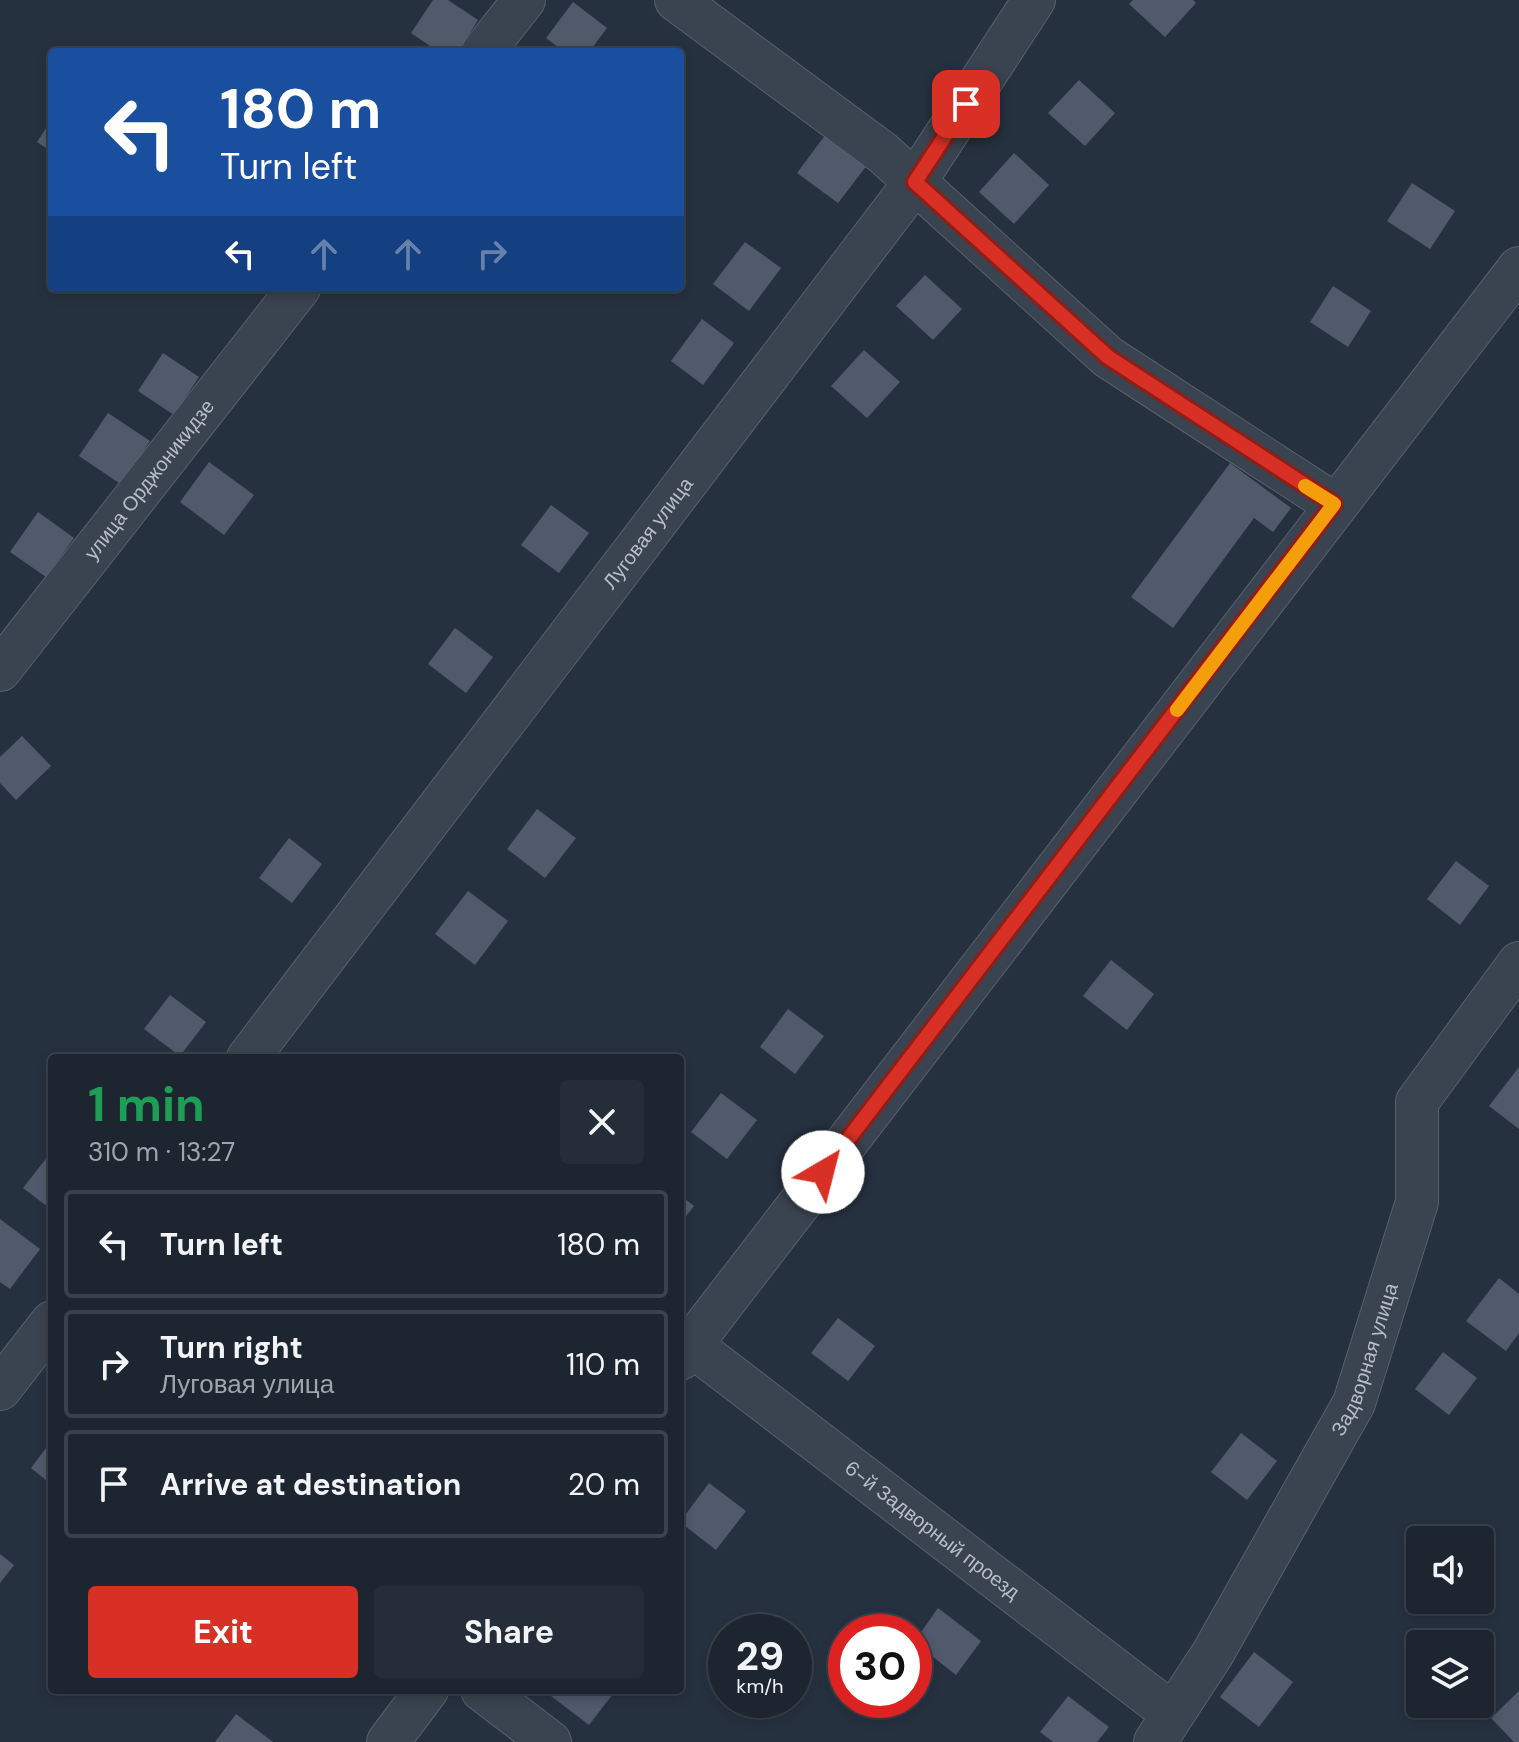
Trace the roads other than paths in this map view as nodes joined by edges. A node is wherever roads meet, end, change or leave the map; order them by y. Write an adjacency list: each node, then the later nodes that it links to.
1 (524, 0): 4 (street)
2 (676, 0): 5 (street)
3 (1034, 0): 5 (street, Луговая улица)
4 (486, 48)
5 (915, 182): 8 (street); 11 (street, Луговая улица)
6 (1519, 268): 8 (street)
7 (296, 292): 9 (street, улица Орджоникидзе)
8 (1334, 504): 13 (street)
9 (0, 670)
10 (1519, 963): 17 (street, Задворная улица)
11 (251, 1054)
12 (46, 1343): 14 (street)
13 (686, 1352): 17 (street, 6-й Задворный проезд)
14 (0, 1389)
15 (424, 1694): 18 (street)
16 (487, 1694): 19 (street)
17 (1164, 1728)
18 (388, 1742)
19 (550, 1742)

